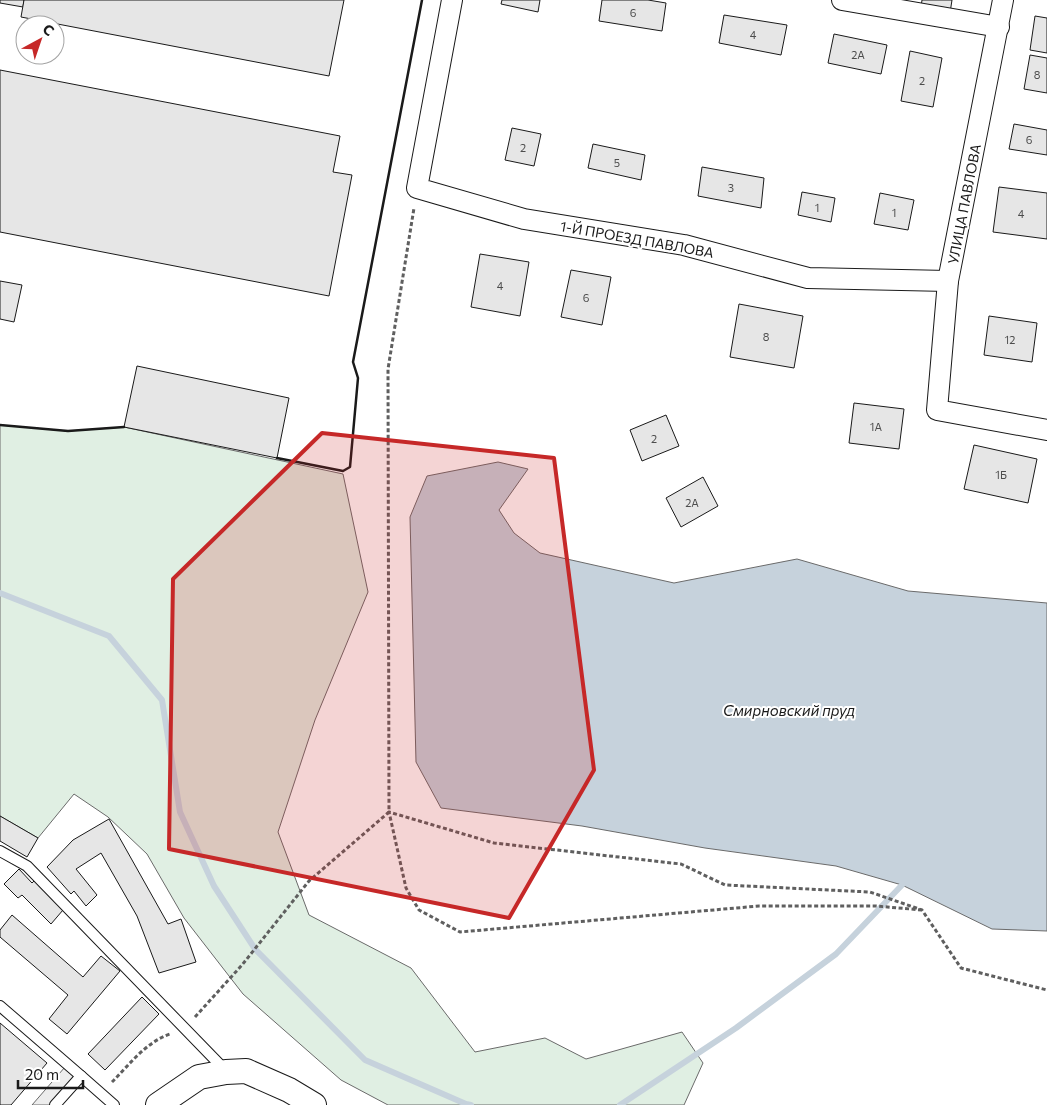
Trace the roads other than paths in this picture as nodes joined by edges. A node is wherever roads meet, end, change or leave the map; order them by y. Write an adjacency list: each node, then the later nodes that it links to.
1 (452, 0): 5 (street, 1-Й ПРОЕЗД ПАВЛОВА)
2 (842, 0): 4 (street)
3 (1003, 0): 4 (street, УЛИЦА ПАВЛОВА)
4 (999, 27): 5 (street, УЛИЦА ПАВЛОВА)
5 (948, 281): 6 (street, УЛИЦА ПАВЛОВА)
6 (1047, 430)
7 (0, 851): 9 (lane)
8 (0, 1006): 10 (lane)
9 (226, 1072): 13 (street); 14 (street)
10 (81, 1076): 11 (lane); 12 (lane)
11 (56, 1105)
12 (114, 1105)
13 (158, 1105)
14 (314, 1105)

